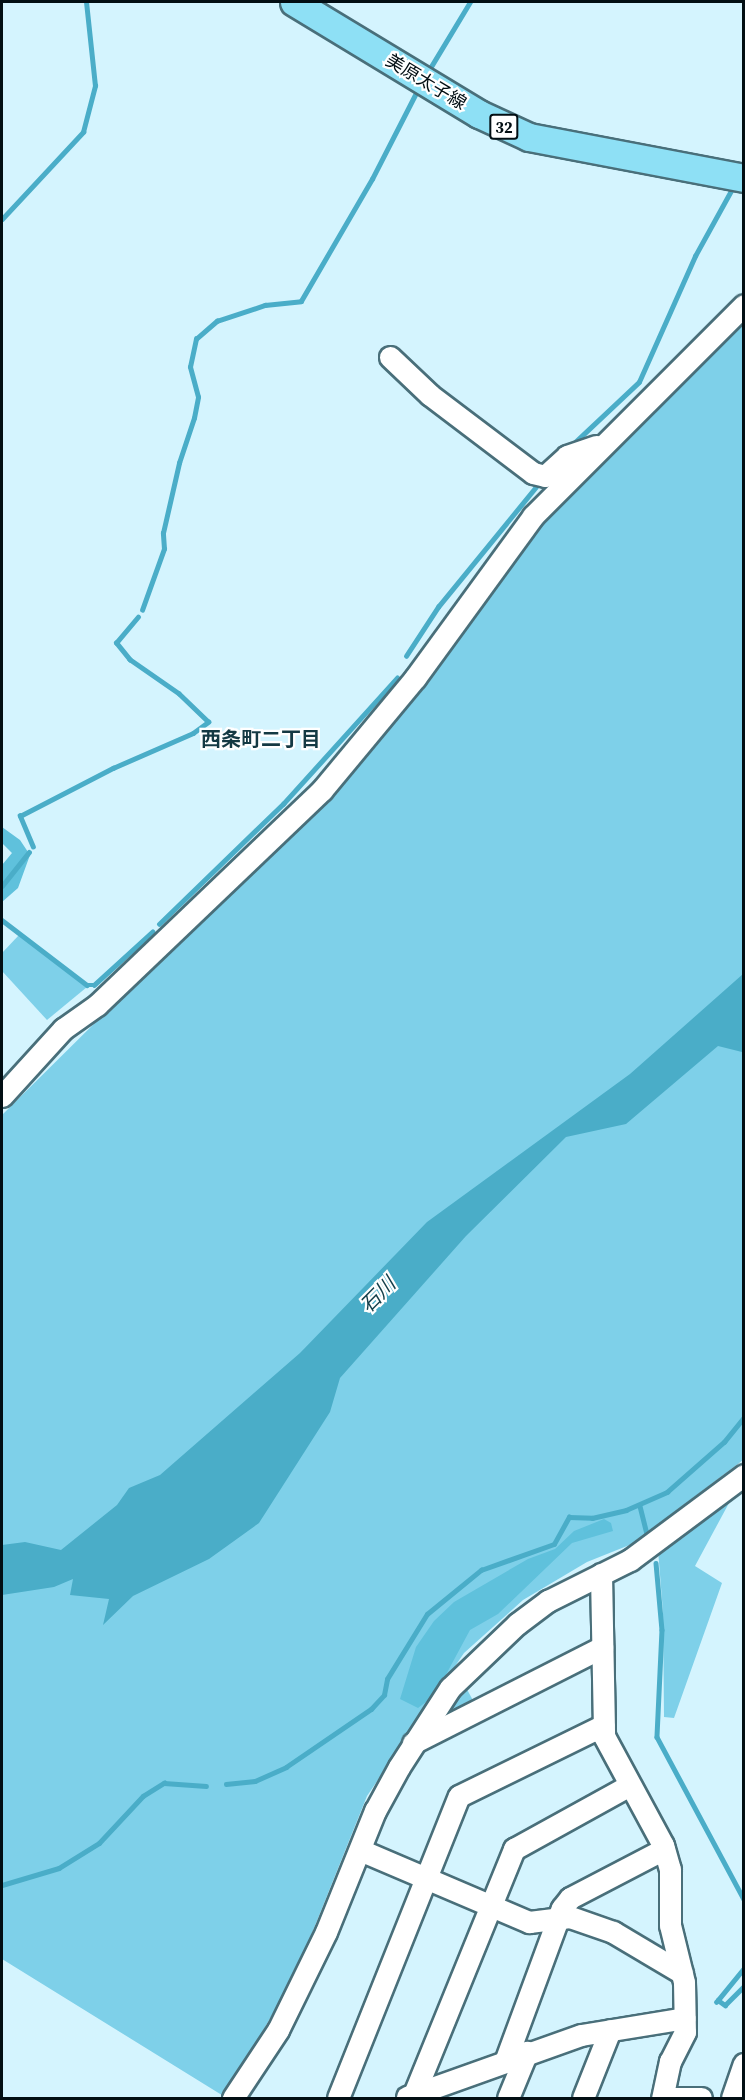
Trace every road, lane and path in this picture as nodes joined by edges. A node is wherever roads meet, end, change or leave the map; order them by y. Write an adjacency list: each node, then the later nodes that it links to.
1 (294, 2): 2 (main road, 美原太子線 / 32)
2 (744, 178)
3 (744, 305): 5 (street)
4 (390, 357): 5 (street)
5 (602, 443): 6 (street)
6 (2, 1096)
7 (744, 1475): 8 (street)
8 (601, 1574): 9 (street); 11 (street)
9 (602, 1647): 10 (street); 11 (street)
10 (604, 1725): 12 (street); 15 (street)
11 (412, 1744): 14 (street)
12 (628, 1786): 13 (street); 16 (street)
13 (664, 1849): 17 (street); 18 (street)
14 (360, 1850): 15 (street); 25 (street)
15 (426, 1878): 16 (street); 26 (street)
16 (491, 1906): 17 (street); 24 (street)
17 (559, 1919): 18 (street); 22 (street)
18 (682, 1973): 19 (street)
19 (685, 2018): 20 (street); 29 (street)
20 (610, 2030): 21 (street); 28 (street)
21 (527, 2052): 22 (street); 27 (street)
22 (506, 2059): 24 (street)
23 (744, 2064): 32 (street)
24 (409, 2096)
25 (233, 2098)
26 (338, 2098)
27 (508, 2098)
28 (583, 2098)
29 (662, 2098)
30 (671, 2098): 31 (street)
31 (700, 2098)
32 (732, 2098)

